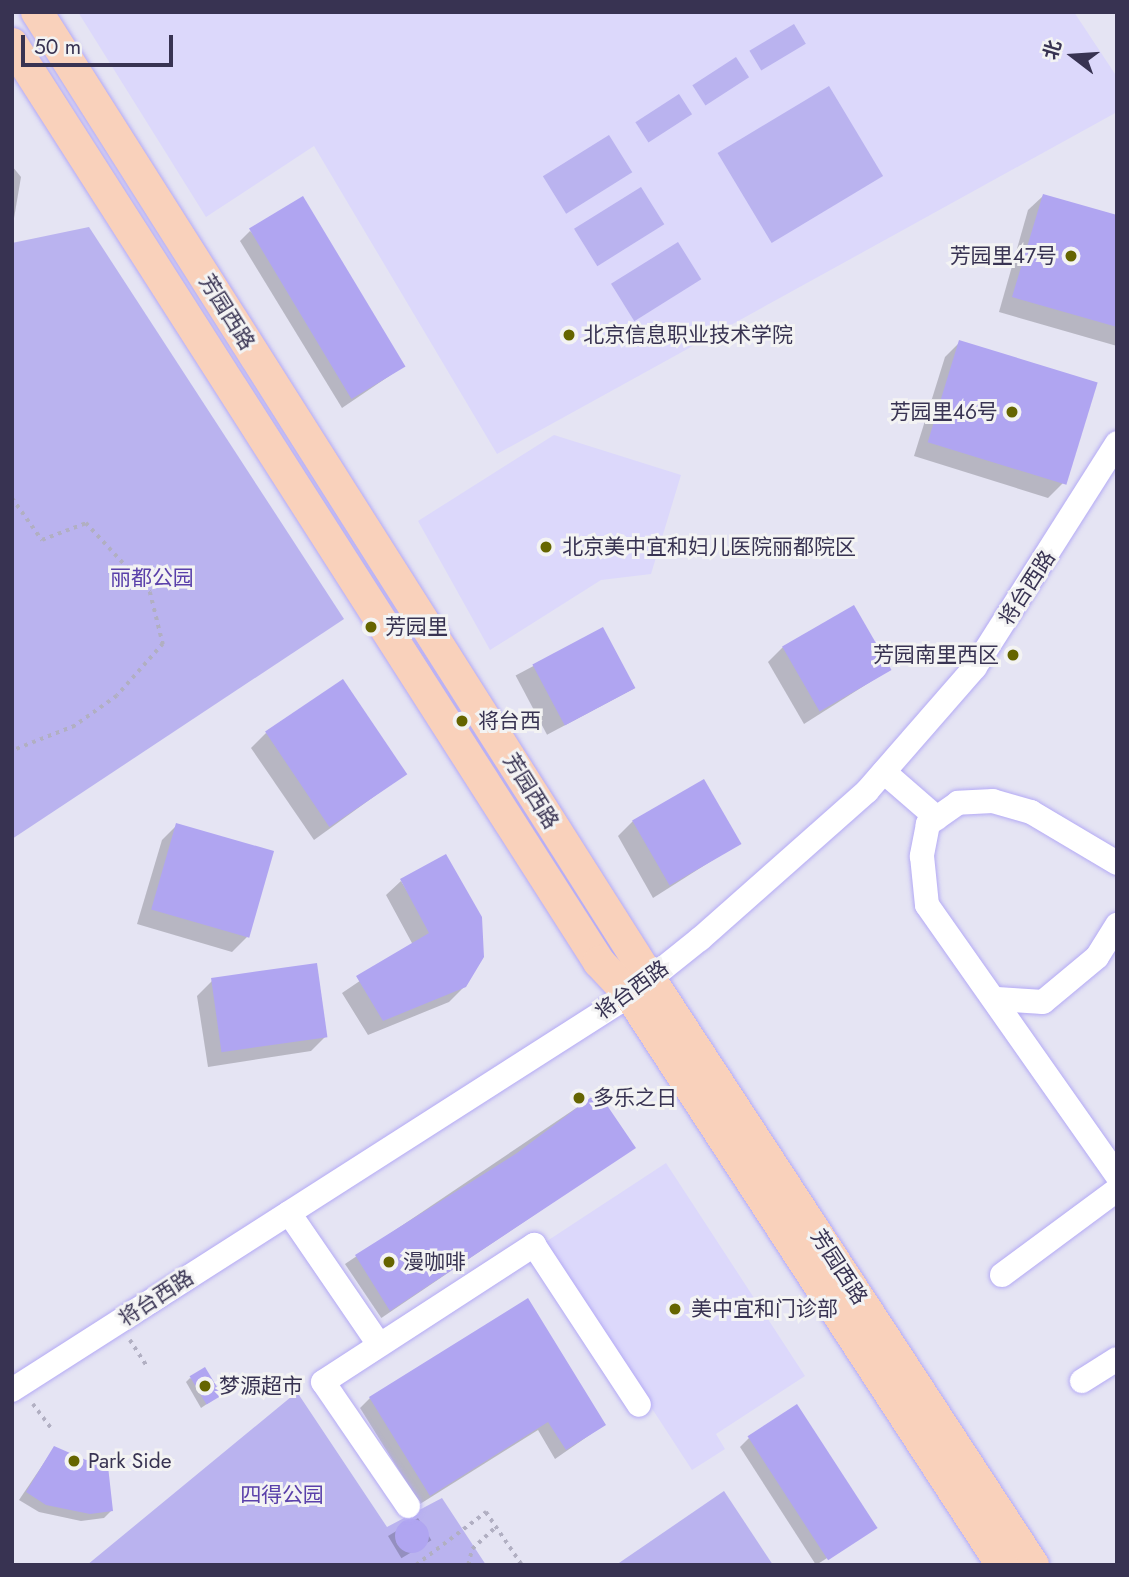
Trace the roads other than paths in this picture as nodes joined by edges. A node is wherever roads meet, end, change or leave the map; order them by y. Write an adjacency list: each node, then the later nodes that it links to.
1 (37, 12): 8 (main road, 芳园西路)
2 (12, 44): 8 (main road, 芳园西路)
3 (1117, 443): 4 (street, 将台西路)
4 (884, 772): 5 (street); 8 (street, 将台西路)
5 (937, 818): 6 (street); 9 (street)
6 (1117, 863)
7 (1117, 925): 9 (street)
8 (640, 987): 12 (street, 将台西路); 20 (main road, 芳园西路); 21 (main road, 芳园西路)
9 (997, 999): 10 (street)
10 (1117, 1175)
11 (1117, 1190): 13 (street)
12 (289, 1213): 14 (street); 17 (street, 将台西路)
13 (1002, 1275)
14 (378, 1343): 18 (street); 19 (street)
15 (1117, 1359): 16 (street)
16 (1082, 1381)
17 (16, 1388)
18 (639, 1405)
19 (408, 1506)
20 (1002, 1565)
21 (1033, 1565)

